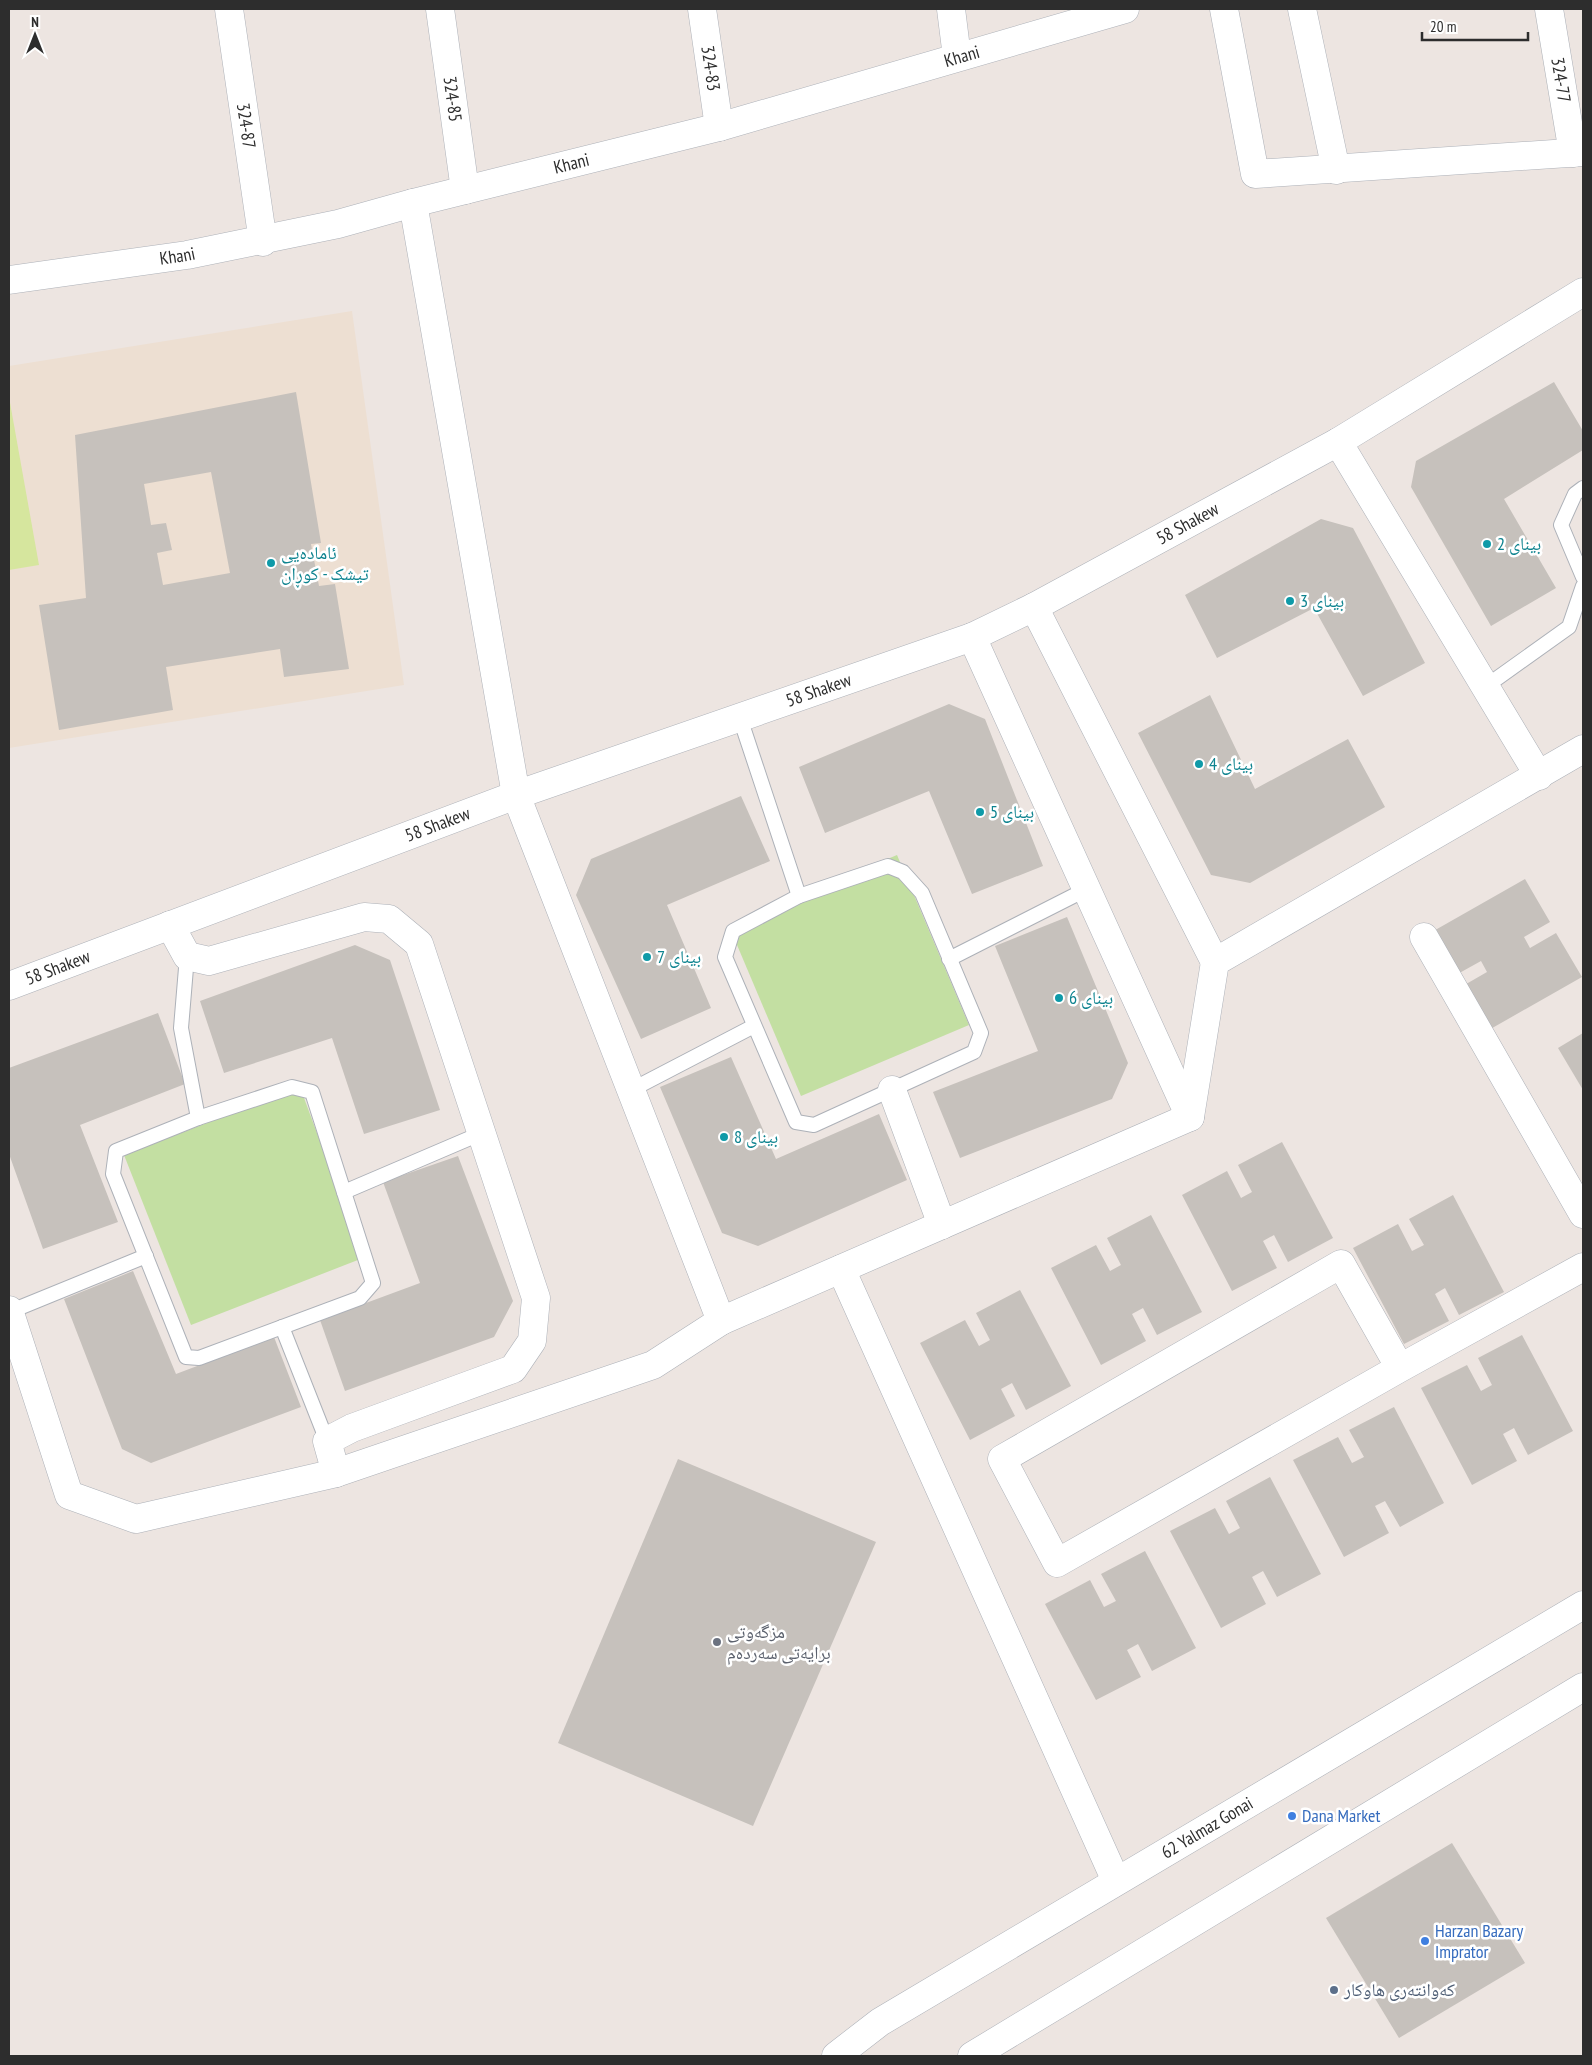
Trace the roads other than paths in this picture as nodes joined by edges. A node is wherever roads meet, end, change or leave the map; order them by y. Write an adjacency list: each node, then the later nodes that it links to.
1 (229, 9): 15 (street, 324-87)
2 (440, 9): 13 (street, 324-85)
3 (702, 9): 10 (street, 324-83)
4 (950, 9): 9 (street)
5 (1125, 9): 9 (street, Khani)
6 (1224, 9): 12 (street)
7 (1302, 9): 12 (street)
8 (1549, 9): 11 (street, 324-77)
9 (957, 56): 10 (street, Khani)
10 (719, 128): 13 (street, Khani)
11 (1578, 153): 12 (street)
12 (1336, 170)
13 (466, 190): 14 (street, Khani)
14 (413, 202): 15 (street, Khani); 28 (street)
15 (262, 242): 16 (street, Khani)
16 (9, 280)
17 (1583, 292): 18 (street, 58 Shakew)
18 (1338, 442): 22 (street, 58 Shakew); 24 (street)
19 (1583, 488): 20 (lane)
20 (1583, 577)
21 (1583, 586): 24 (lane)
22 (1034, 607): 23 (street, 58 Shakew); 35 (street)
23 (972, 637): 25 (street, 58 Shakew); 29 (street)
24 (1485, 687): 27 (street)
25 (740, 718): 28 (street, 58 Shakew); 30 (lane)
26 (1583, 749): 27 (street)
27 (1539, 776): 35 (street)
28 (516, 795): 31 (street, 58 Shakew); 38 (street)
29 (1087, 889): 34 (lane); 40 (street)
30 (799, 896): 34 (lane); 37 (lane)
31 (170, 925): 33 (street); 36 (street, 58 Shakew)
32 (1424, 937): 44 (street)
33 (187, 956): 41 (lane); 42 (street)
34 (949, 958): 39 (lane)
35 (1215, 962): 40 (street)
36 (9, 986)
37 (754, 1026): 38 (lane); 39 (lane)
38 (631, 1090): 50 (street)
39 (892, 1090): 45 (street)
40 (1190, 1117): 45 (street)
41 (198, 1118): 43 (lane); 46 (lane)
42 (482, 1134): 43 (lane); 53 (street)
43 (344, 1192): 51 (lane)
44 (1583, 1214)
45 (942, 1225): 48 (street)
46 (146, 1256): 49 (lane); 51 (lane)
47 (1583, 1268): 52 (street)
48 (841, 1269): 50 (street); 57 (street)
49 (9, 1311): 54 (street)
50 (721, 1321): 54 (street)
51 (282, 1327): 53 (lane)
52 (1400, 1368): 52 (street)
53 (327, 1441): 54 (street)
54 (336, 1473)
55 (1583, 1605): 57 (street, 62 Yalmaz Gonai)
56 (1583, 1687): 59 (street)
57 (1116, 1881): 58 (street, 62 Yalmaz Gonai)
58 (836, 2056)
59 (972, 2056)

